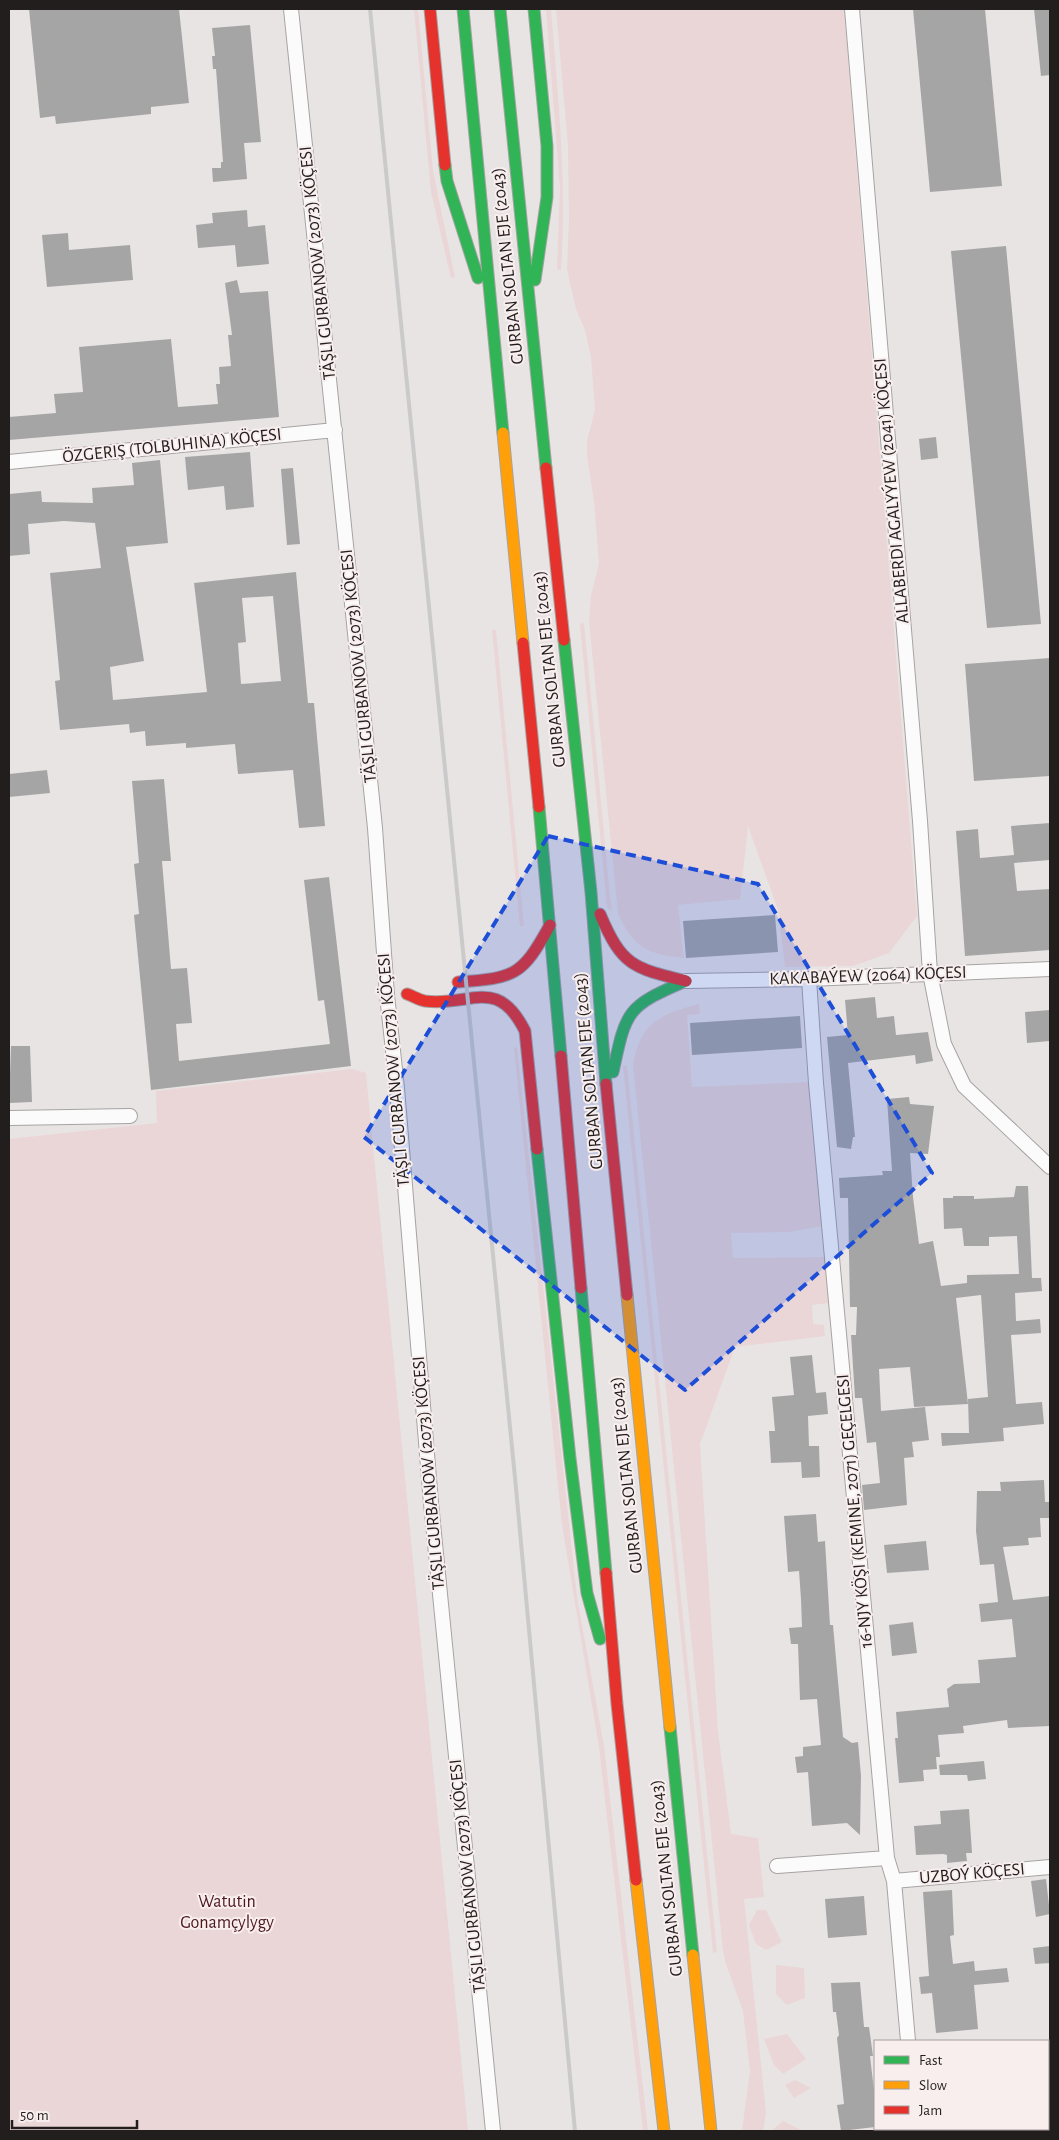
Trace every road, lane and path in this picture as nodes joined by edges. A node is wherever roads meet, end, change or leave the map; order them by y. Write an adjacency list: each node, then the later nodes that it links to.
1 (291, 9): 9 (street, TÄŞLI GURBANOW (2073) KÖÇESI)
2 (430, 9): 8 (highway)
3 (463, 9): 8 (highway, GURBAN SOLTAN EJE (2043))
4 (500, 9): 7 (highway, GURBAN SOLTAN EJE (2043))
5 (534, 9): 7 (highway)
6 (852, 9): 14 (street, ALLABERDI AGALYÝEW (2041) KÖÇESI)
7 (530, 312): 11 (highway, GURBAN SOLTAN EJE (2043))
8 (491, 313): 12 (highway, GURBAN SOLTAN EJE (2043))
9 (335, 430): 10 (street, ÖZGERIŞ (TOLBUHINA) KÖÇESI); 20 (street, TÄŞLI GURBANOW (2073) KÖÇESI)
10 (9, 462)
11 (591, 892): 16 (highway); 21 (highway, GURBAN SOLTAN EJE (2043))
12 (550, 925): 17 (highway); 25 (highway, GURBAN SOLTAN EJE (2043))
13 (1050, 969): 14 (street, KAKABAÝEW (2064) KÖÇESI)
14 (930, 973): 15 (street, KAKABAÝEW (2064) KÖÇESI); 24 (street, ALLABERDI AGALYÝEW (2041) KÖÇESI)
15 (809, 979): 16 (street, KAKABAÝEW (2064) KÖÇESI); 26 (street, 16-NJY KÖŞI (KEMINE, 2071) GEÇELGESI)
16 (686, 981): 21 (highway)
17 (449, 983)
18 (423, 984): 19 (highway)
19 (407, 994): 20 (street); 25 (highway)
20 (387, 996): 31 (street, TÄŞLI GURBANOW (2073) KÖÇESI)
21 (607, 1097): 33 (highway, GURBAN SOLTAN EJE (2043))
22 (130, 1116): 23 (street)
23 (9, 1118)
24 (1050, 1167)
25 (617, 1704): 32 (highway, GURBAN SOLTAN EJE (2043))
26 (887, 1858): 27 (street); 29 (street, 16-NJY KÖŞI (KEMINE, 2071) GEÇELGESI)
27 (777, 1866)
28 (1050, 1866): 29 (street, UZBOÝ KÖÇESI)
29 (894, 1881): 30 (street, 16-NJY KÖŞI (KEMINE, 2071) GEÇELGESI)
30 (908, 2040)
31 (493, 2131)
32 (664, 2131)
33 (711, 2131)

